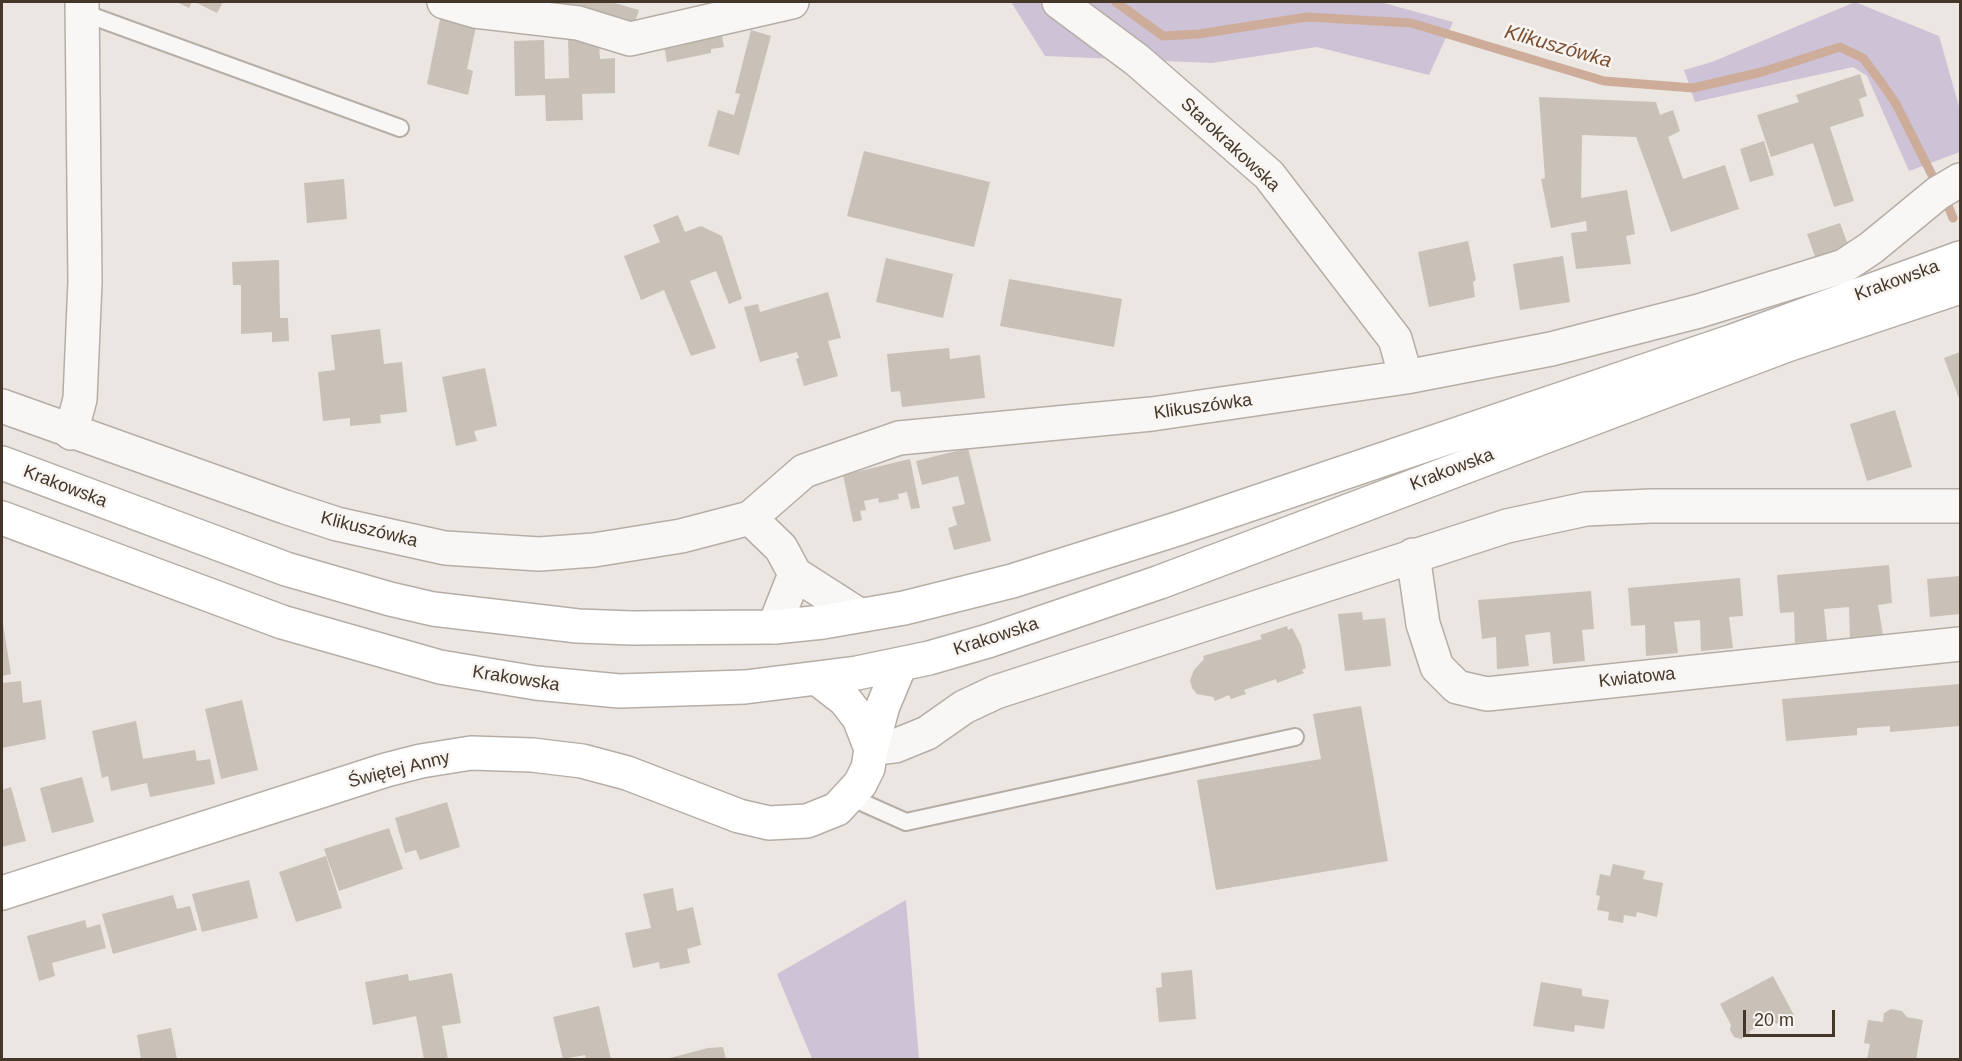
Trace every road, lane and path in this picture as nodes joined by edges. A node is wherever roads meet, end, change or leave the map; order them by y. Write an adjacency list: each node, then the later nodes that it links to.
1 (444, 2): 2 (street)
2 (792, 2)
3 (1059, 2): 9 (street, Starokrakowska)
4 (82, 7): 5 (lane); 11 (street)
5 (399, 128)
6 (1960, 180): 9 (street, Klikuszówka)
7 (1960, 258): 18 (main road, Krakowska)
8 (1960, 287): 21 (main road, Krakowska)
9 (1406, 377): 15 (street, Klikuszówka)
10 (2, 406): 11 (street, Klikuszówka)
11 (71, 433): 15 (street, Klikuszówka)
12 (2, 463): 19 (main road, Krakowska)
13 (1960, 506): 16 (street)
14 (2, 518): 22 (main road, Krakowska)
15 (750, 518): 17 (street)
16 (1413, 555): 20 (street, Kwiatowa); 24 (street)
17 (795, 574): 18 (street); 19 (street)
18 (860, 615): 19 (main road, Krakowska)
19 (774, 627)
20 (1960, 644)
21 (900, 665): 22 (main road, Krakowska); 24 (main road, Świętej Anny)
22 (818, 679): 24 (main road)
23 (1295, 737): 25 (lane)
24 (871, 749): 25 (main road, Świętej Anny)
25 (850, 797): 26 (main road, Świętej Anny)
26 (2, 893)

